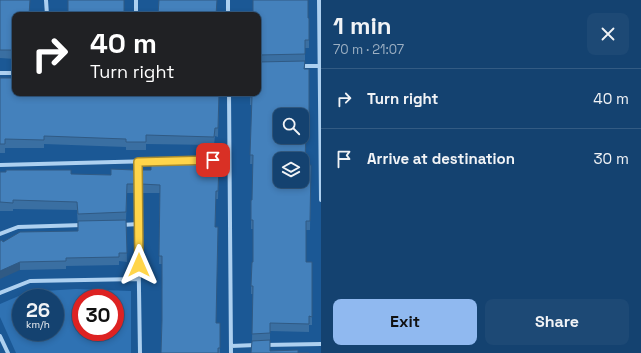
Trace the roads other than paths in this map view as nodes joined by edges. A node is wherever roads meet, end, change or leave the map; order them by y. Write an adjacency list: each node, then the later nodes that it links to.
1 (46, 0): 5 (street)
2 (136, 0): 6 (street)
3 (228, 0): 7 (street)
4 (319, 0): 8 (street)
5 (46, 12)
6 (136, 12)
7 (228, 12)
8 (320, 66): 9 (street); 16 (street)
9 (292, 67)
10 (0, 73): 11 (street)
11 (12, 73)
12 (228, 96): 13 (street)
13 (229, 159): 14 (street); 25 (street)
14 (138, 162): 15 (street); 17 (street)
15 (0, 164)
16 (321, 200)
17 (139, 224): 19 (street); 21 (street)
18 (86, 225): 20 (street)
19 (116, 225)
20 (0, 234)
21 (139, 279): 22 (street); 27 (street)
22 (0, 294)
23 (0, 336): 26 (street)
24 (321, 344): 25 (street)
25 (231, 346): 28 (street)
26 (8, 353)
27 (140, 353)
28 (231, 353)

